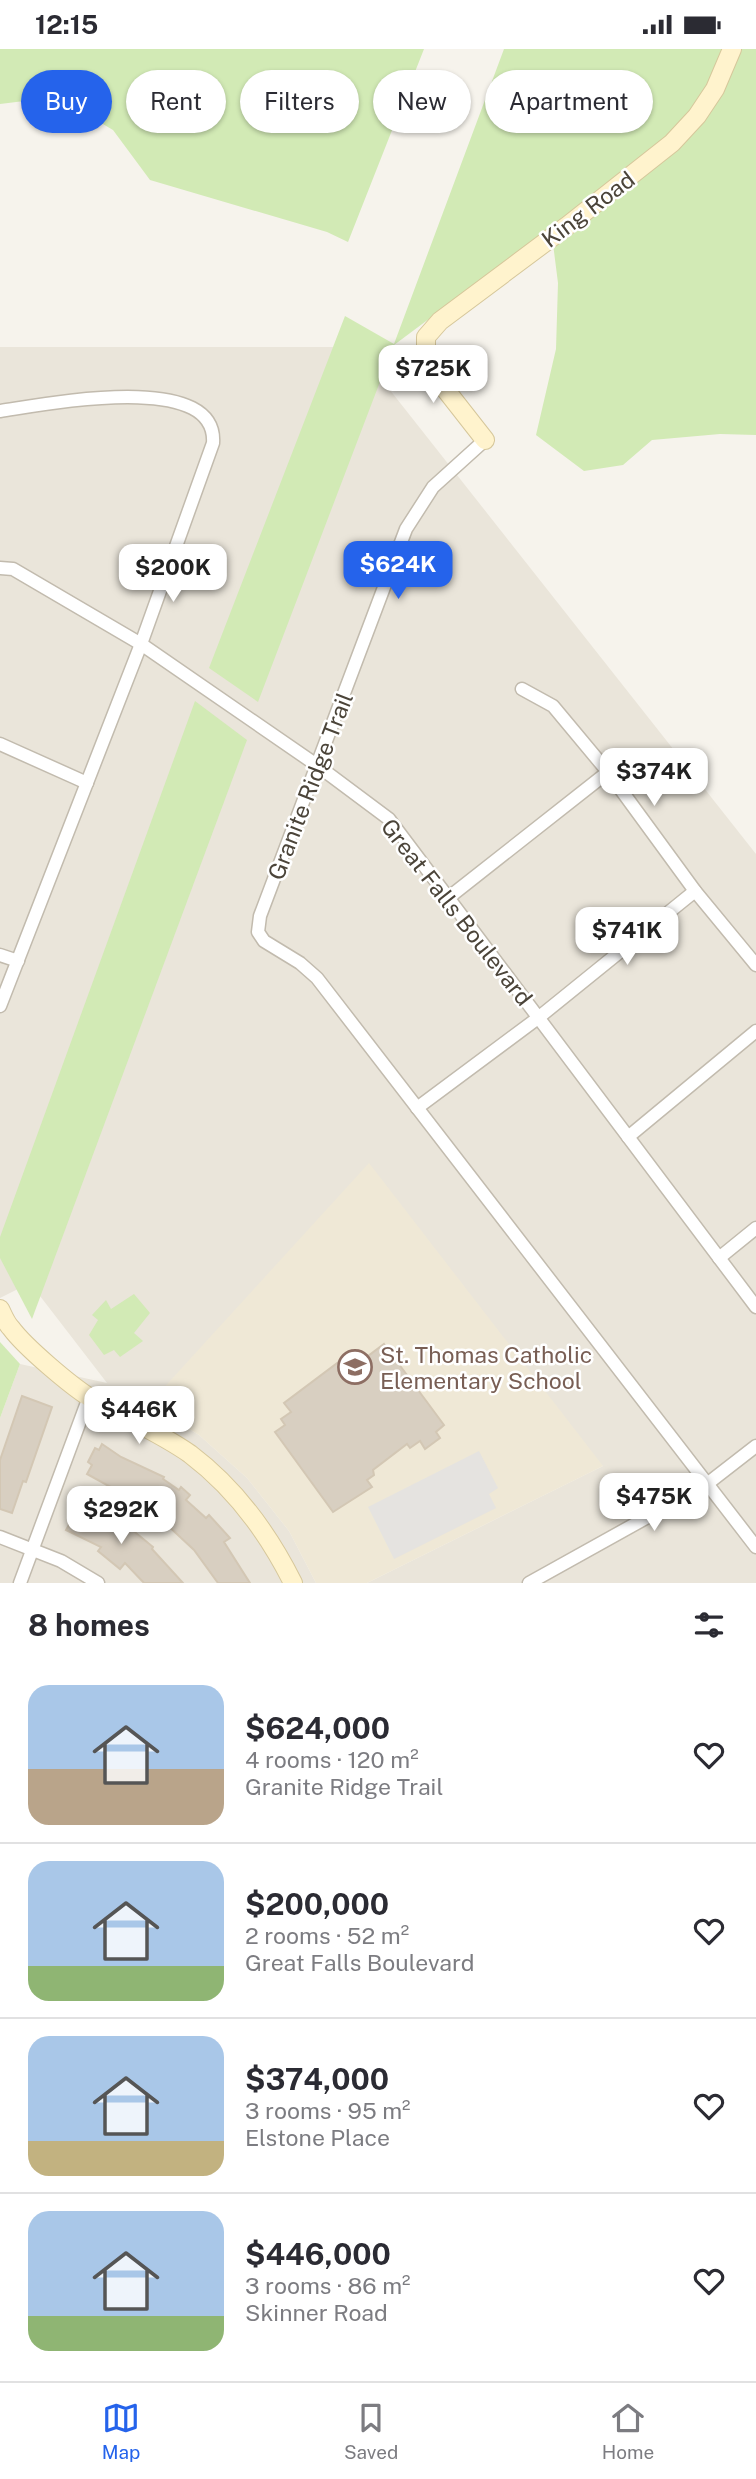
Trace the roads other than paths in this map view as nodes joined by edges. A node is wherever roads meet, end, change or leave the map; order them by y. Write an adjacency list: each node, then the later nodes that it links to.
1 (732, 49): 3 (street, King Road)
2 (0, 411): 5 (street)
3 (485, 440): 8 (street, Granite Ridge Trail)
4 (0, 568): 5 (street, Great Falls Boulevard)
5 (141, 644): 8 (street, Great Falls Boulevard); 10 (street)
6 (522, 689): 9 (street)
7 (0, 744): 10 (street)
8 (318, 766): 12 (street, Great Falls Boulevard); 19 (street, Granite Ridge Trail)
9 (607, 772): 11 (street); 12 (street)
10 (87, 783): 14 (street)
11 (695, 891): 15 (street); 17 (street)
12 (448, 898): 17 (street, Great Falls Boulevard)
13 (0, 955): 14 (street)
14 (18, 961): 16 (street)
15 (756, 965)
16 (0, 1006)
17 (538, 1018): 19 (street); 20 (street, Great Falls Boulevard)
18 (756, 1031): 20 (street)
19 (417, 1108): 27 (street, Granite Ridge Trail)
20 (628, 1137): 22 (street, Great Falls Boulevard)
21 (756, 1228): 22 (street)
22 (719, 1258): 23 (street, Great Falls Boulevard)
23 (756, 1307)
24 (0, 1309): 25 (street)
25 (89, 1397): 30 (street); 33 (street)
26 (756, 1446): 27 (street)
27 (707, 1484): 29 (street, Granite Ridge Trail); 34 (street)
28 (0, 1537): 30 (street)
29 (756, 1547)
30 (32, 1550): 31 (street); 32 (street)
31 (20, 1583)
32 (98, 1583)
33 (293, 1583)
34 (529, 1583)

